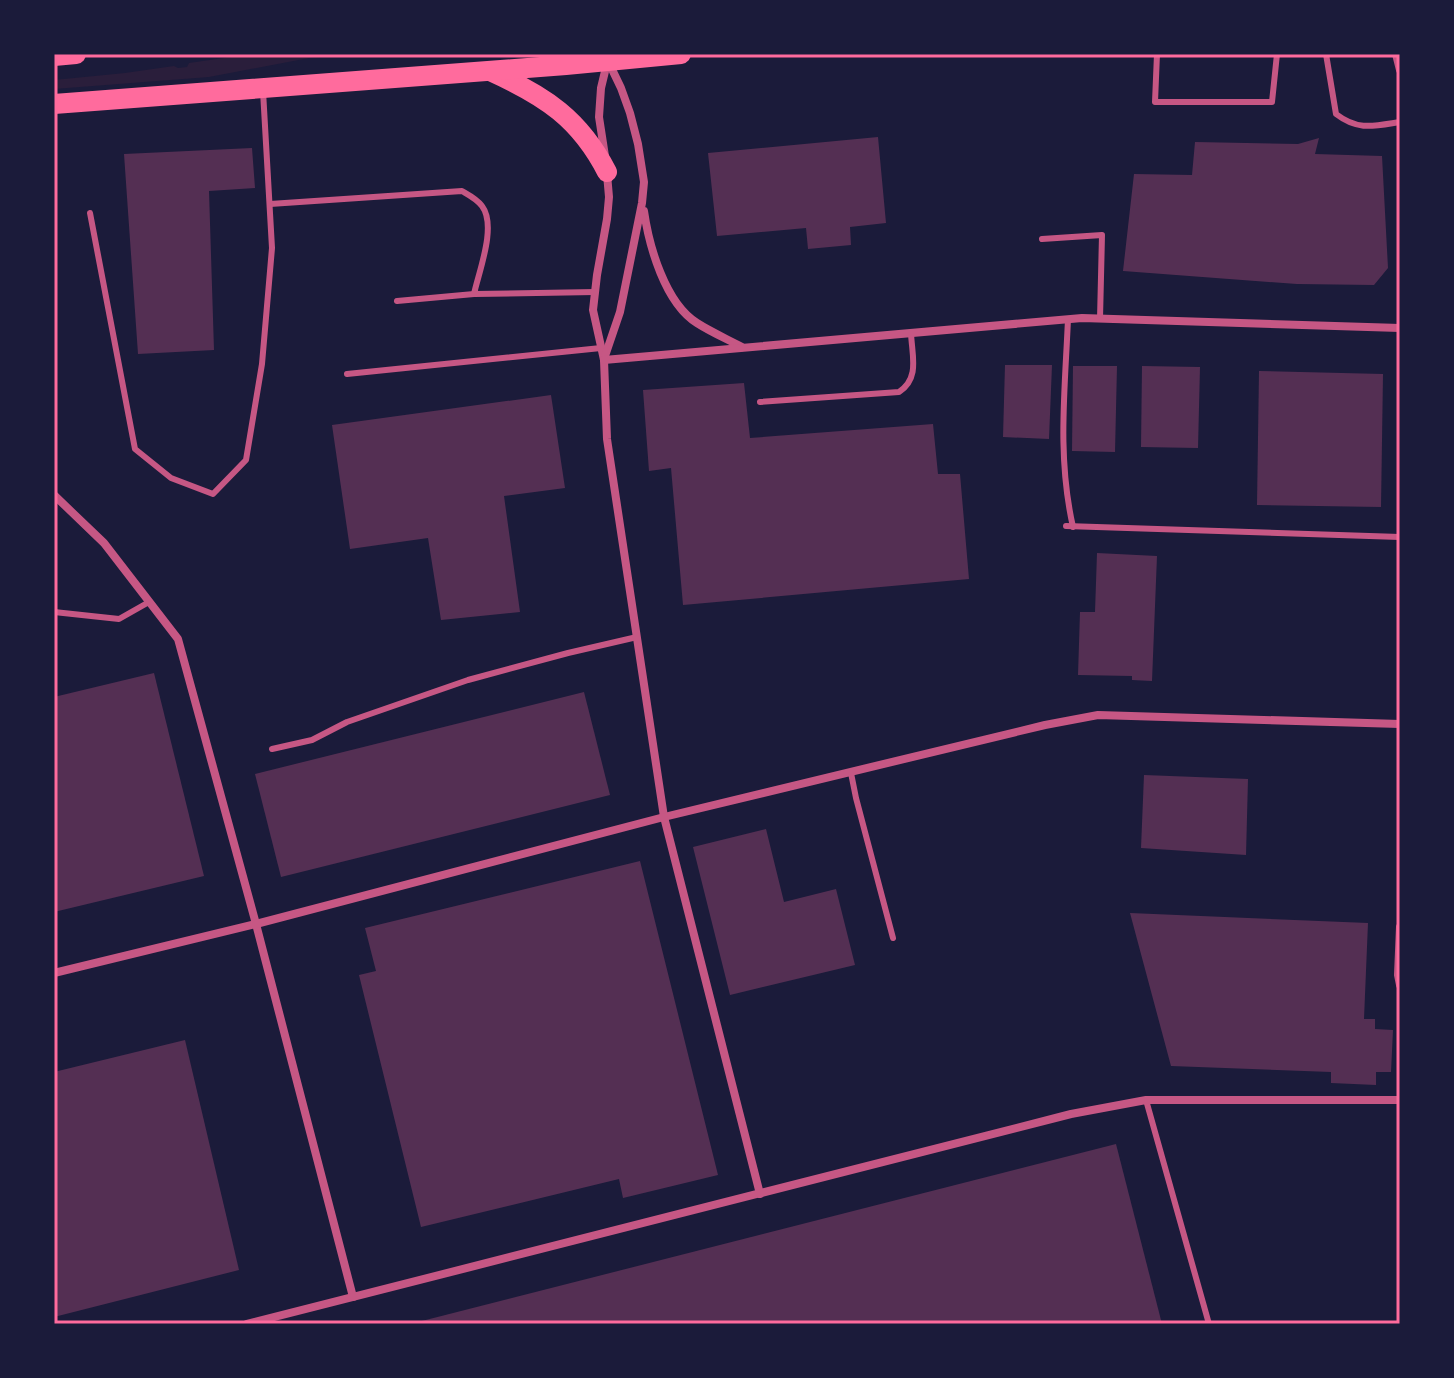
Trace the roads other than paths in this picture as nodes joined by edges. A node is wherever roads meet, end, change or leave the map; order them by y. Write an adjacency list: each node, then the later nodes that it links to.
1 (76, 54): 7 (main road)
2 (681, 54): 8 (main road)
3 (1157, 54): 4 (lane)
4 (1277, 54)
5 (1326, 54): 13 (lane)
6 (1396, 54): 9 (street)
7 (54, 56)
8 (607, 60): 10 (main road); 14 (street); 15 (street)
9 (1400, 70)
10 (488, 71): 11 (main road); 14 (main road)
11 (263, 87): 12 (main road); 16 (lane)
12 (54, 104)
13 (1400, 122)
14 (607, 172): 19 (street)
15 (642, 203): 26 (street); 28 (street)
16 (270, 204): 17 (lane); 20 (lane)
17 (90, 213)
18 (1042, 239): 23 (lane)
19 (595, 292): 20 (lane); 27 (street)
20 (474, 294): 21 (lane)
21 (397, 301)
22 (1068, 319): 23 (street); 25 (street); 32 (lane)
23 (1100, 319): 24 (street)
24 (1400, 328)
25 (911, 333): 26 (street); 30 (lane)
26 (742, 347): 28 (street)
27 (601, 348): 28 (street); 29 (lane)
28 (604, 360): 35 (street)
29 (347, 374)
30 (760, 402)
31 (54, 495): 33 (street)
32 (1400, 537)
33 (149, 602): 34 (lane); 40 (street)
34 (54, 612)
35 (637, 637): 37 (lane); 39 (street)
36 (1400, 724): 38 (street)
37 (272, 749)
38 (851, 773): 39 (street); 42 (lane)
39 (664, 817): 40 (street); 47 (street)
40 (256, 924): 43 (street); 48 (street)
41 (1400, 927): 44 (street)
42 (893, 938)
43 (54, 973)
44 (1400, 985)
45 (1146, 1100): 46 (street); 47 (street); 50 (lane)
46 (1395, 1100)
47 (760, 1194): 48 (street)
48 (353, 1297): 49 (street)
49 (247, 1324)
50 (1209, 1324)

